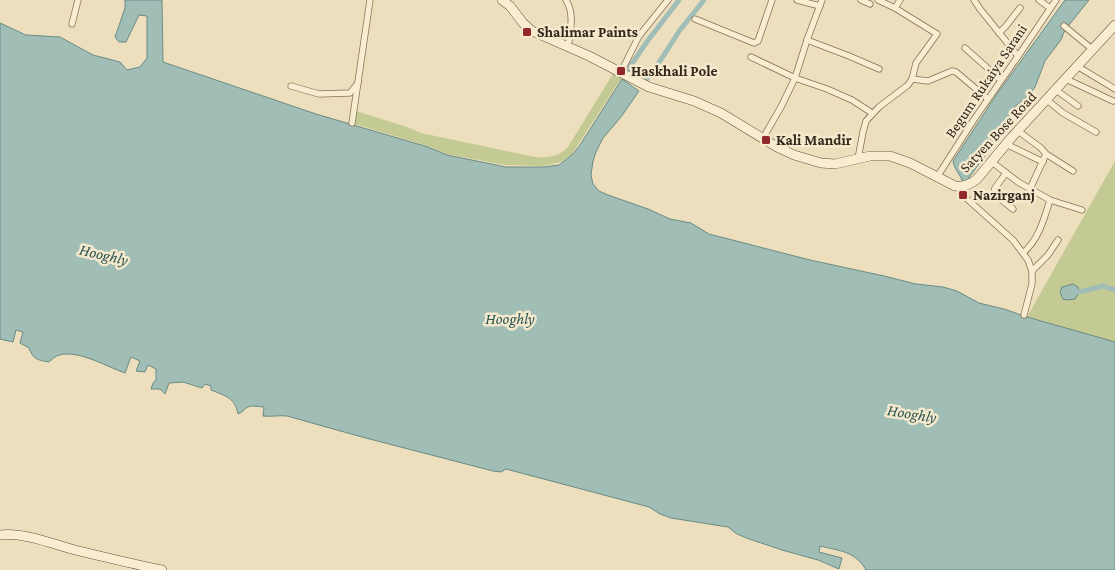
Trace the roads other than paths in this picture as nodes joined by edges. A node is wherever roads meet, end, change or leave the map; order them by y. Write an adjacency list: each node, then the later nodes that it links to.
1 (78, 0): 20 (street)
2 (370, 0): 37 (street)
3 (502, 0): 25 (main road, Satyen Bose Road)
4 (566, 0): 25 (street)
5 (668, 0): 32 (street)
6 (772, 0): 19 (street)
7 (797, 0): 14 (street)
8 (861, 0): 15 (street)
9 (878, 0): 16 (street)
10 (900, 0): 16 (street)
11 (975, 0): 23 (street)
12 (1039, 0): 18 (street)
13 (1056, 0): 18 (street, Begum Rukaiya Sarani)
14 (821, 3): 24 (street)
15 (870, 4)
16 (895, 8): 34 (street)
17 (1020, 8): 23 (street)
18 (1050, 8): 28 (street, Begum Rukaiya Sarani)
19 (695, 19)
20 (72, 24)
21 (1064, 26): 27 (street)
22 (1113, 30): 27 (main road, Satyen Bose Road)
23 (999, 33): 28 (street)
24 (807, 40): 31 (street); 33 (street)
25 (568, 47): 32 (main road, Satyen Bose Road)
26 (965, 48): 36 (street)
27 (1092, 49): 30 (main road, Satyen Bose Road)
28 (1018, 56): 36 (street, Begum Rukaiya Sarani)
29 (752, 58): 33 (street)
30 (1077, 66): 35 (main road, Satyen Bose Road); 39 (street)
31 (879, 69)
32 (623, 73): 49 (main road, Satyen Bose Road)
33 (795, 78): 45 (street); 49 (street)
34 (912, 79): 41 (street); 45 (street)
35 (1066, 79): 40 (main road, Satyen Bose Road); 43 (street)
36 (1001, 80): 41 (street, Begum Rukaiya Sarani)
37 (358, 83): 38 (street); 46 (street)
38 (291, 86)
39 (1115, 89)
40 (1056, 90): 42 (main road, Satyen Bose Road); 44 (street)
41 (988, 99): 57 (street, Begum Rukaiya Sarani)
42 (1047, 100): 47 (main road, Satyen Bose Road); 48 (street)
43 (1113, 101)
44 (1078, 106)
45 (872, 113): 52 (street)
46 (352, 123)
47 (1018, 131): 50 (main road, Satyen Bose Road); 51 (street)
48 (1096, 132)
49 (763, 138): 52 (main road, Satyen Bose Road)
50 (1006, 144): 53 (main road, Satyen Bose Road); 54 (street)
51 (1046, 154): 54 (street); 55 (street)
52 (858, 159): 57 (main road, Satyen Bose Road)
53 (992, 162): 56 (street); 58 (main road, Satyen Bose Road)
54 (1043, 162): 59 (street)
55 (1073, 171)
56 (1006, 173): 59 (street); 61 (street)
57 (937, 177): 58 (main road, Satyen Bose Road)
58 (960, 187): 64 (street)
59 (1030, 189): 60 (street)
60 (1050, 200): 62 (street); 64 (street)
61 (1013, 210)
62 (1082, 210)
63 (1058, 240): 65 (street)
64 (1023, 253): 65 (street)
65 (1032, 272): 66 (street)
66 (1024, 315)
67 (0, 535): 68 (main road)
68 (141, 568): 69 (main road)
69 (162, 570)

